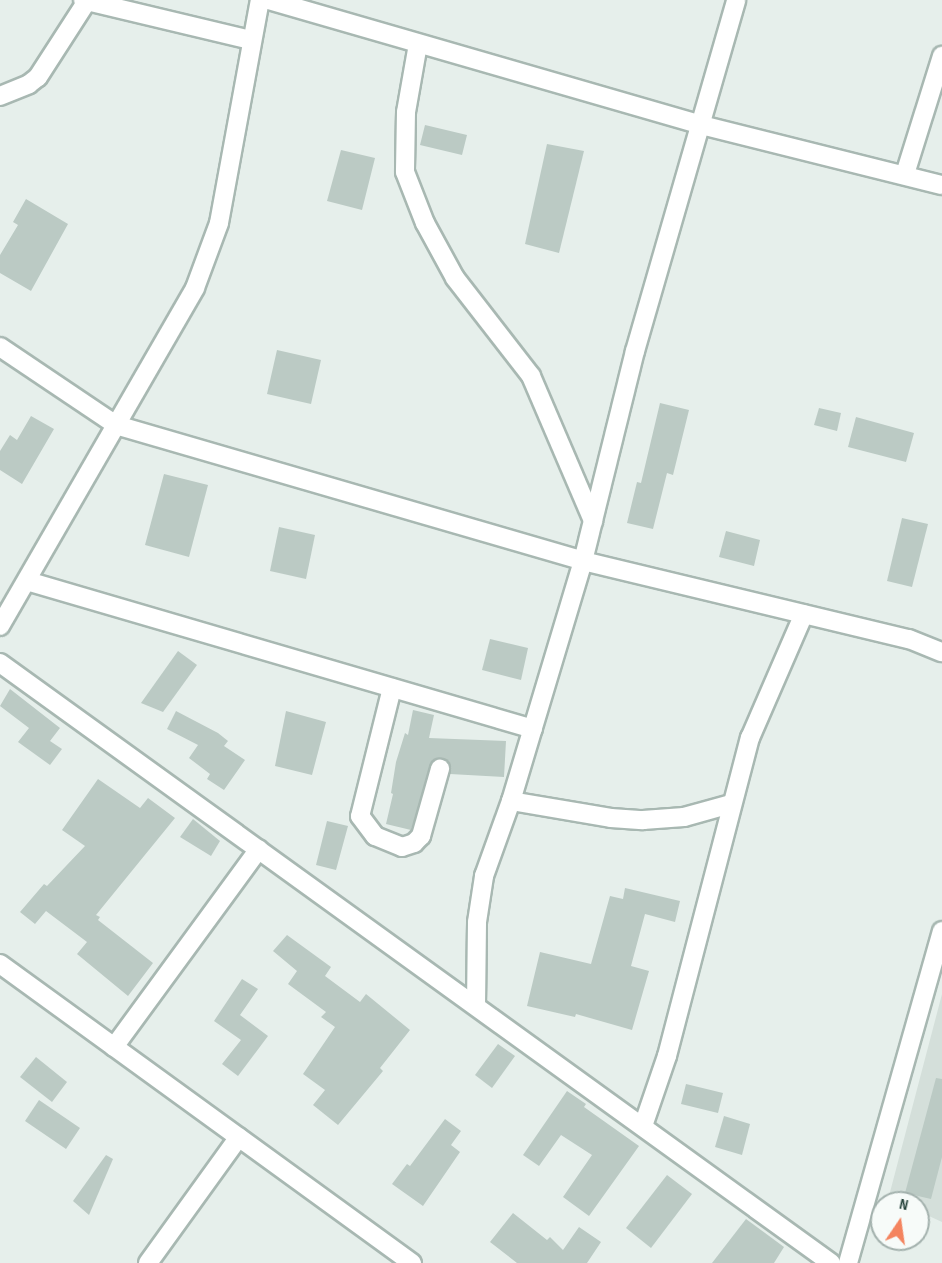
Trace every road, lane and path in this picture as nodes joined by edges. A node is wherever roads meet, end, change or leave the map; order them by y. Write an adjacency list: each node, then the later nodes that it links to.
1 (260, 0): 5 (street)
2 (269, 0): 6 (street)
3 (736, 0): 9 (street)
4 (85, 1): 5 (street); 8 (street)
5 (251, 40): 13 (street)
6 (418, 44): 9 (street); 14 (street)
7 (942, 56): 10 (street)
8 (0, 96)
9 (701, 125): 10 (street); 14 (street)
10 (905, 174): 11 (street)
11 (942, 185)
12 (0, 347): 13 (street)
13 (116, 425): 15 (street); 16 (street)
14 (593, 521): 15 (street)
15 (583, 561): 17 (street); 22 (street)
16 (27, 581): 18 (street); 21 (street)
17 (804, 614): 19 (street); 25 (street)
18 (1, 622)
19 (942, 652)
20 (0, 663): 26 (street)
21 (392, 688): 22 (street); 23 (street)
22 (533, 729): 24 (street)
23 (440, 769)
24 (511, 801): 25 (street); 29 (street)
25 (731, 804): 31 (street)
26 (259, 849): 29 (street); 30 (street)
27 (942, 931): 36 (street)
28 (0, 964): 30 (street)
29 (476, 1005): 31 (street)
30 (114, 1047): 32 (street)
31 (643, 1126): 35 (street)
32 (238, 1137): 33 (street); 34 (street)
33 (148, 1263)
34 (412, 1263)
35 (831, 1263)
36 (848, 1263)

